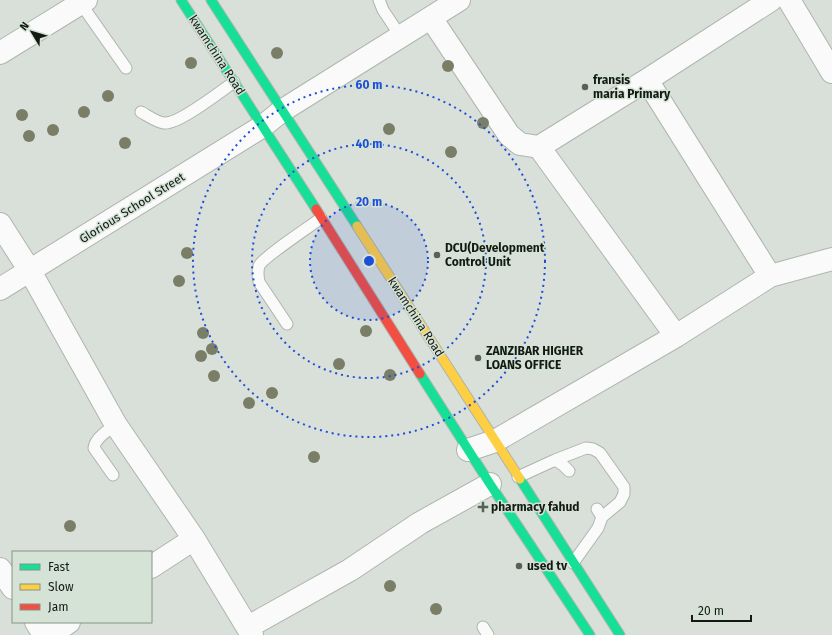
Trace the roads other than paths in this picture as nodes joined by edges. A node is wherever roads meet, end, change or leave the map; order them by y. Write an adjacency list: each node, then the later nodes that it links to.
1 (181, 0): 14 (main road, kwamchina Road)
2 (211, 0): 15 (main road, kwamchina Road)
3 (379, 0): 9 (lane)
4 (459, 0): 8 (street, Glorious School Street)
5 (771, 0): 13 (street)
6 (789, 0): 12 (street)
7 (82, 1): 10 (street); 11 (lane)
8 (431, 18): 9 (street, Glorious School Street); 18 (street)
9 (401, 37): 15 (street, Glorious School Street)
10 (0, 54)
11 (126, 68)
12 (832, 72)
13 (647, 80): 18 (street); 23 (street)
14 (234, 82): 16 (lane); 17 (main road, kwamchina Road)
15 (283, 110): 17 (street, Glorious School Street); 28 (main road, kwamchina Road)
16 (141, 112)
17 (263, 126): 19 (main road, kwamchina Road); 22 (street, Glorious School Street)
18 (539, 147): 26 (street)
19 (322, 218): 25 (lane); 29 (main road, kwamchina Road)
20 (0, 224): 22 (street)
21 (832, 259): 23 (street)
22 (30, 271): 24 (street, Glorious School Street); 27 (street)
23 (770, 276): 26 (street)
24 (0, 289)
25 (287, 324)
26 (676, 336): 28 (street)
27 (116, 425): 32 (lane); 35 (street)
28 (495, 441): 29 (street); 33 (main road, kwamchina Road)
29 (468, 450): 34 (main road, kwamchina Road)
30 (556, 460): 31 (lane); 33 (lane); 36 (lane)
31 (569, 471)
32 (113, 475)
33 (518, 477): 36 (main road, kwamchina Road)
34 (490, 484): 42 (street); 45 (main road, kwamchina Road)
35 (194, 539): 37 (street); 42 (street)
36 (573, 563): 46 (main road, kwamchina Road)
37 (152, 566)
38 (0, 569): 39 (street)
39 (12, 587)
40 (37, 623): 43 (street)
41 (68, 623): 44 (street)
42 (250, 631)
43 (44, 635)
44 (50, 635)
45 (590, 635)
46 (620, 635)

